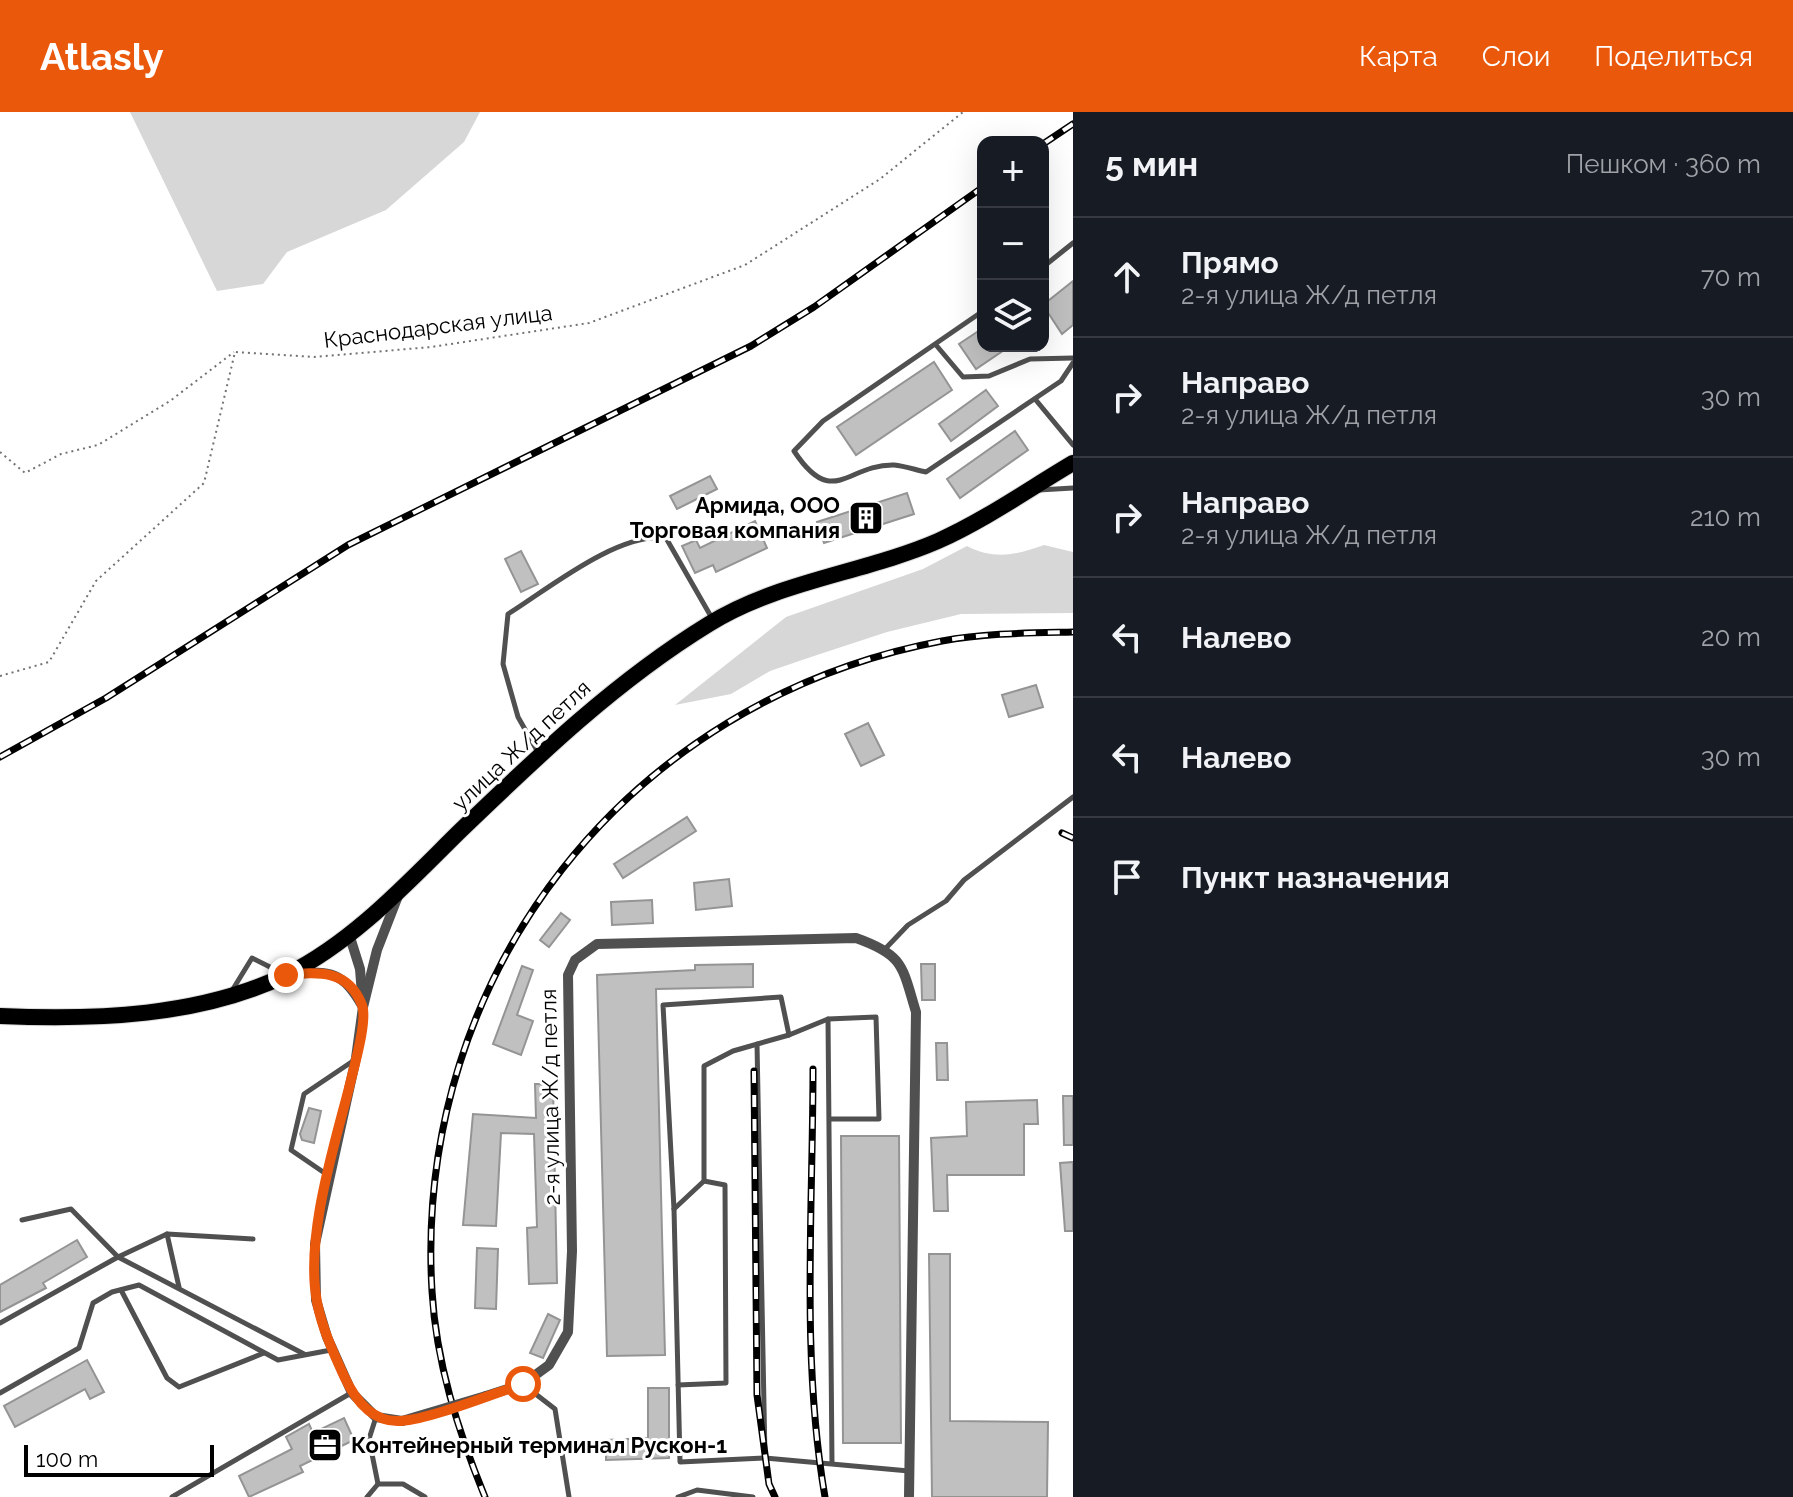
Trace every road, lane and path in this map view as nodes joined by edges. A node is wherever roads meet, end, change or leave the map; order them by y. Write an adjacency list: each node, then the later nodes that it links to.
1 (963, 112): 6 (path, Краснодарская улица)
2 (1073, 243): 3 (lane)
3 (1049, 262)
4 (977, 315): 5 (lane)
5 (936, 345): 7 (lane); 8 (lane)
6 (235, 352): 10 (path); 15 (path)
7 (1073, 361): 8 (lane)
8 (1035, 399): 9 (lane)
9 (1073, 445)
10 (0, 452)
11 (1073, 463): 13 (main road, улица Ж/д петля)
12 (1073, 488): 13 (lane)
13 (1026, 491): 14 (main road, улица Ж/д петля)
14 (713, 621): 16 (main road, улица Ж/д петля); 16 (lane)
15 (0, 676)
16 (540, 756): 18 (main road, улица Ж/д петля)
17 (1073, 797): 20 (lane)
18 (400, 889): 19 (main road, улица Ж/д петля); 23 (street)
19 (349, 934): 21 (main road, улица Ж/д петля); 23 (street)
20 (886, 948): 43 (street, 2-я улица Ж/д петля); 50 (street)
21 (286, 975): 22 (main road, улица Ж/д петля); 22 (lane); 23 (street)
22 (227, 998): 24 (main road, улица Ж/д петля)
23 (363, 1007): 28 (street)
24 (0, 1016)
25 (828, 1019): 26 (lane); 29 (lane); 29 (lane)
26 (789, 1035): 27 (lane); 32 (lane)
27 (757, 1044): 31 (lane); 48 (lane)
28 (356, 1058): 30 (street); 30 (lane)
29 (831, 1119): 49 (lane)
30 (329, 1176): 40 (street)
31 (704, 1181): 32 (lane); 44 (lane)
32 (674, 1209): 44 (lane)
33 (22, 1220): 36 (lane)
34 (167, 1234): 35 (lane); 36 (lane); 37 (lane)
35 (253, 1239)
36 (118, 1257): 37 (lane); 39 (lane)
37 (179, 1288): 42 (lane)
38 (121, 1289): 41 (lane); 41 (lane); 45 (lane)
39 (0, 1323)
40 (332, 1350): 42 (lane); 46 (street)
41 (265, 1352): 42 (lane)
42 (305, 1355)
43 (523, 1384): 47 (street, 2-я улица Ж/д петля, bridge); 55 (lane)
44 (678, 1385): 48 (lane)
45 (0, 1393)
46 (352, 1393): 47 (street); 52 (lane)
47 (376, 1417): 51 (lane)
48 (765, 1458): 49 (lane)
49 (832, 1463): 50 (lane)
50 (910, 1471): 58 (street)
51 (378, 1484): 53 (lane); 54 (lane)
52 (172, 1497)
53 (367, 1497)
54 (425, 1497)
55 (569, 1497)
56 (678, 1497): 57 (lane)
57 (753, 1497)
58 (909, 1497)

